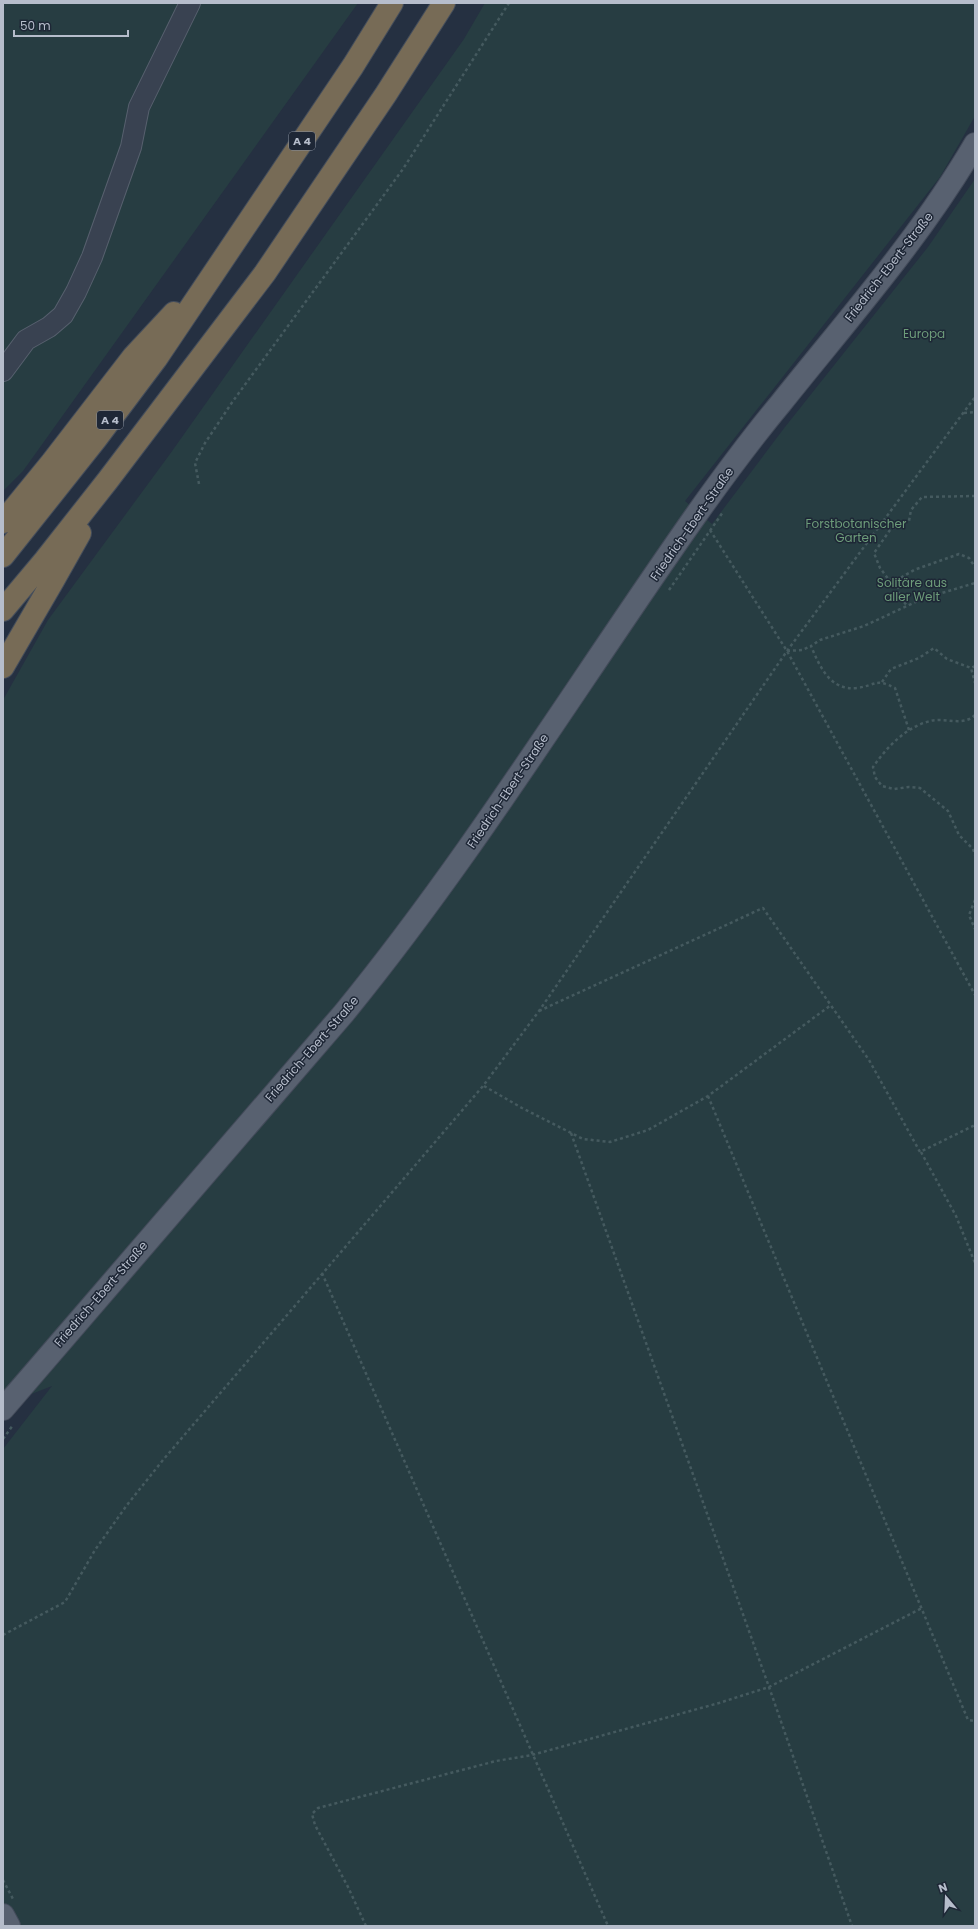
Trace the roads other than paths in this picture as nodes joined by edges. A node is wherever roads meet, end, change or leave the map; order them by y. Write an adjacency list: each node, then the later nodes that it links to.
1 (190, 3): 6 (lane)
2 (392, 3): 5 (highway, A 4)
3 (444, 3): 7 (highway)
4 (975, 144): 12 (main road, Friedrich-Ebert-Straße)
5 (210, 278): 8 (highway); 9 (highway, A 4)
6 (3, 371)
7 (108, 480): 10 (highway); 11 (highway)
8 (7, 517)
9 (3, 556)
10 (3, 610)
11 (3, 667)
12 (3, 1409)
13 (3, 1915): 14 (main road)
14 (9, 1926)

